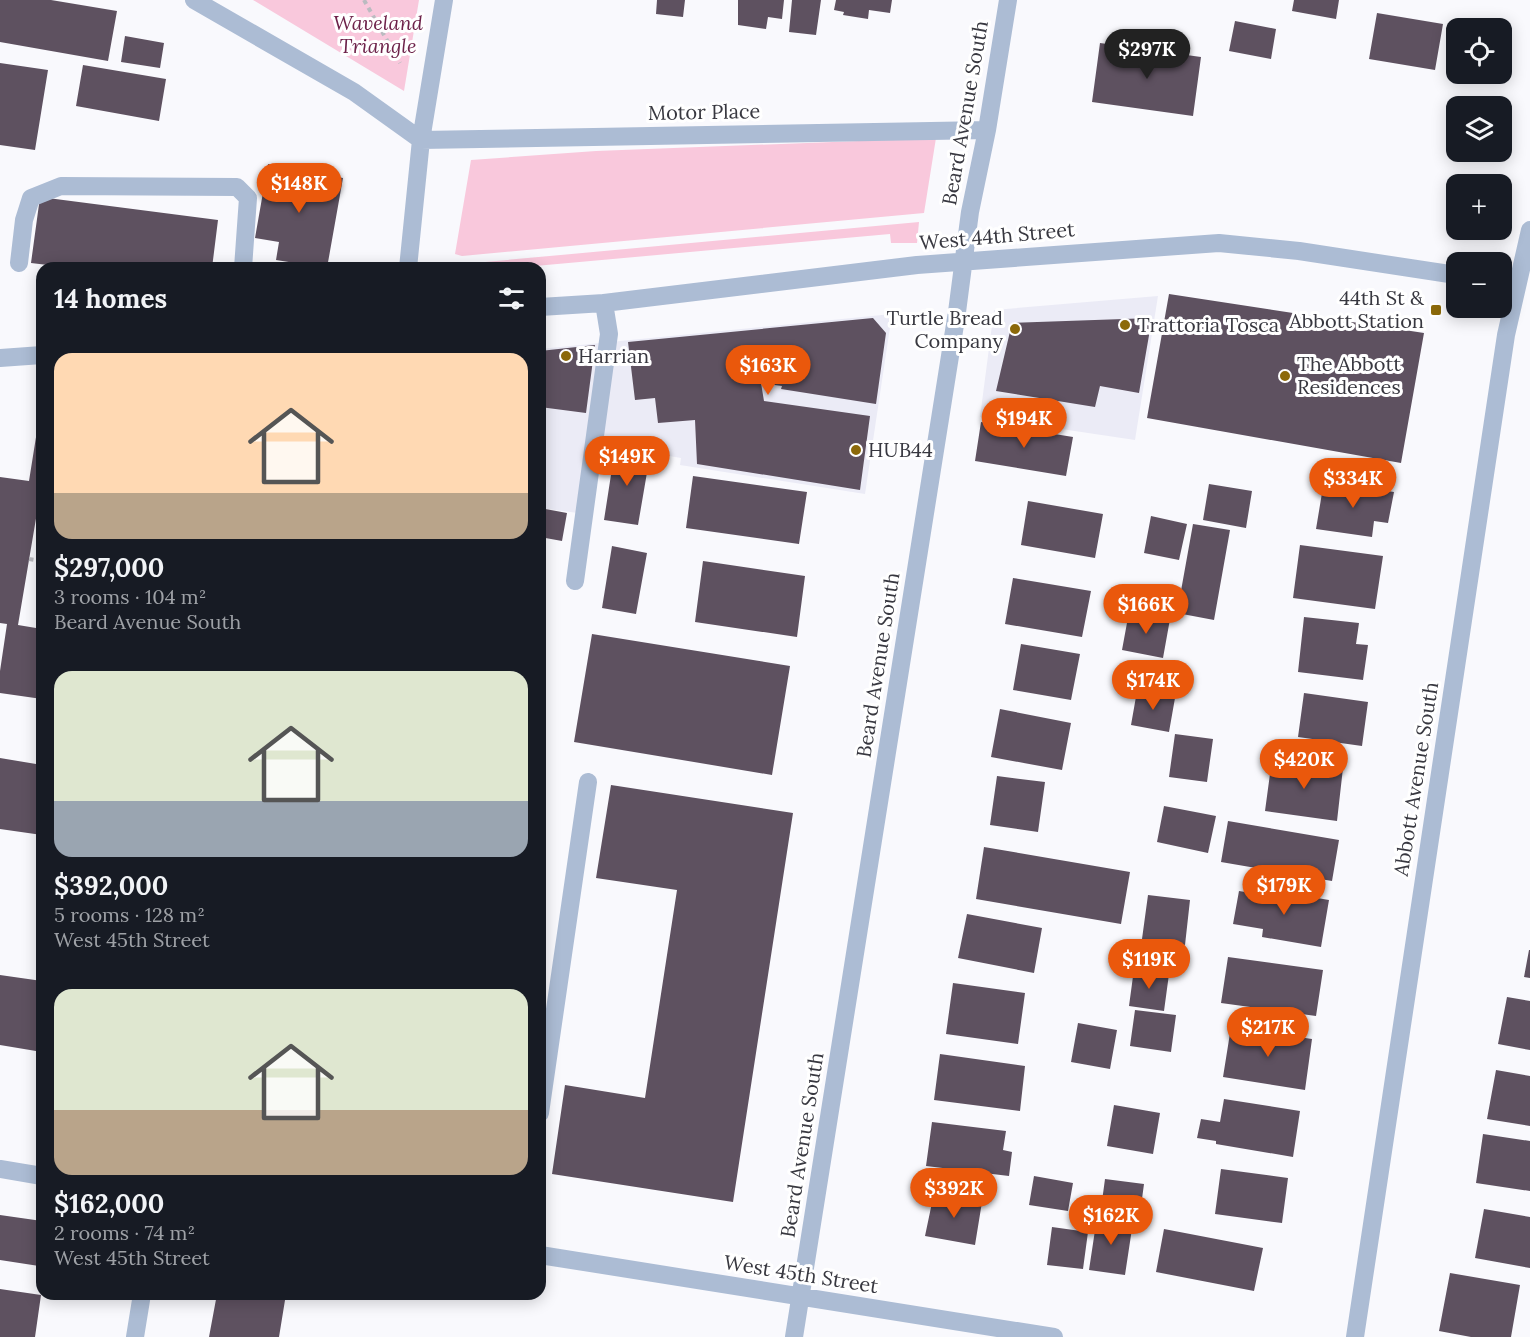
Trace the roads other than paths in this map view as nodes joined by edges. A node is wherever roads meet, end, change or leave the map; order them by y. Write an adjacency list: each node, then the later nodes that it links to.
1 (194, 0): 5 (street)
2 (444, 0): 5 (street)
3 (1008, 0): 4 (street, Beard Avenue South)
4 (987, 130): 5 (street, Motor Place); 7 (street, Beard Avenue South)
5 (421, 140): 9 (street)
6 (1530, 230): 12 (street, Abbott Avenue South)
7 (964, 261): 11 (street, West 44th Street); 13 (street, West 44th Street); 23 (street, Beard Avenue South)
8 (243, 262): 10 (street)
9 (409, 262)
10 (19, 263)
11 (1446, 273)
12 (1516, 284): 28 (street, Abbott Avenue South)
13 (604, 303): 14 (street, West 44th Street); 17 (street)
14 (546, 307)
15 (36, 355): 16 (street)
16 (0, 358)
17 (575, 581)
18 (588, 782): 19 (street)
19 (546, 1072)
20 (0, 1169): 21 (street)
21 (36, 1175)
22 (546, 1256): 23 (street, West 45th Street)
23 (800, 1296): 26 (street, Beard Avenue South); 27 (street, West 45th Street)
24 (141, 1300): 25 (street)
25 (135, 1337)
26 (794, 1337)
27 (1054, 1337)
28 (1355, 1337)

